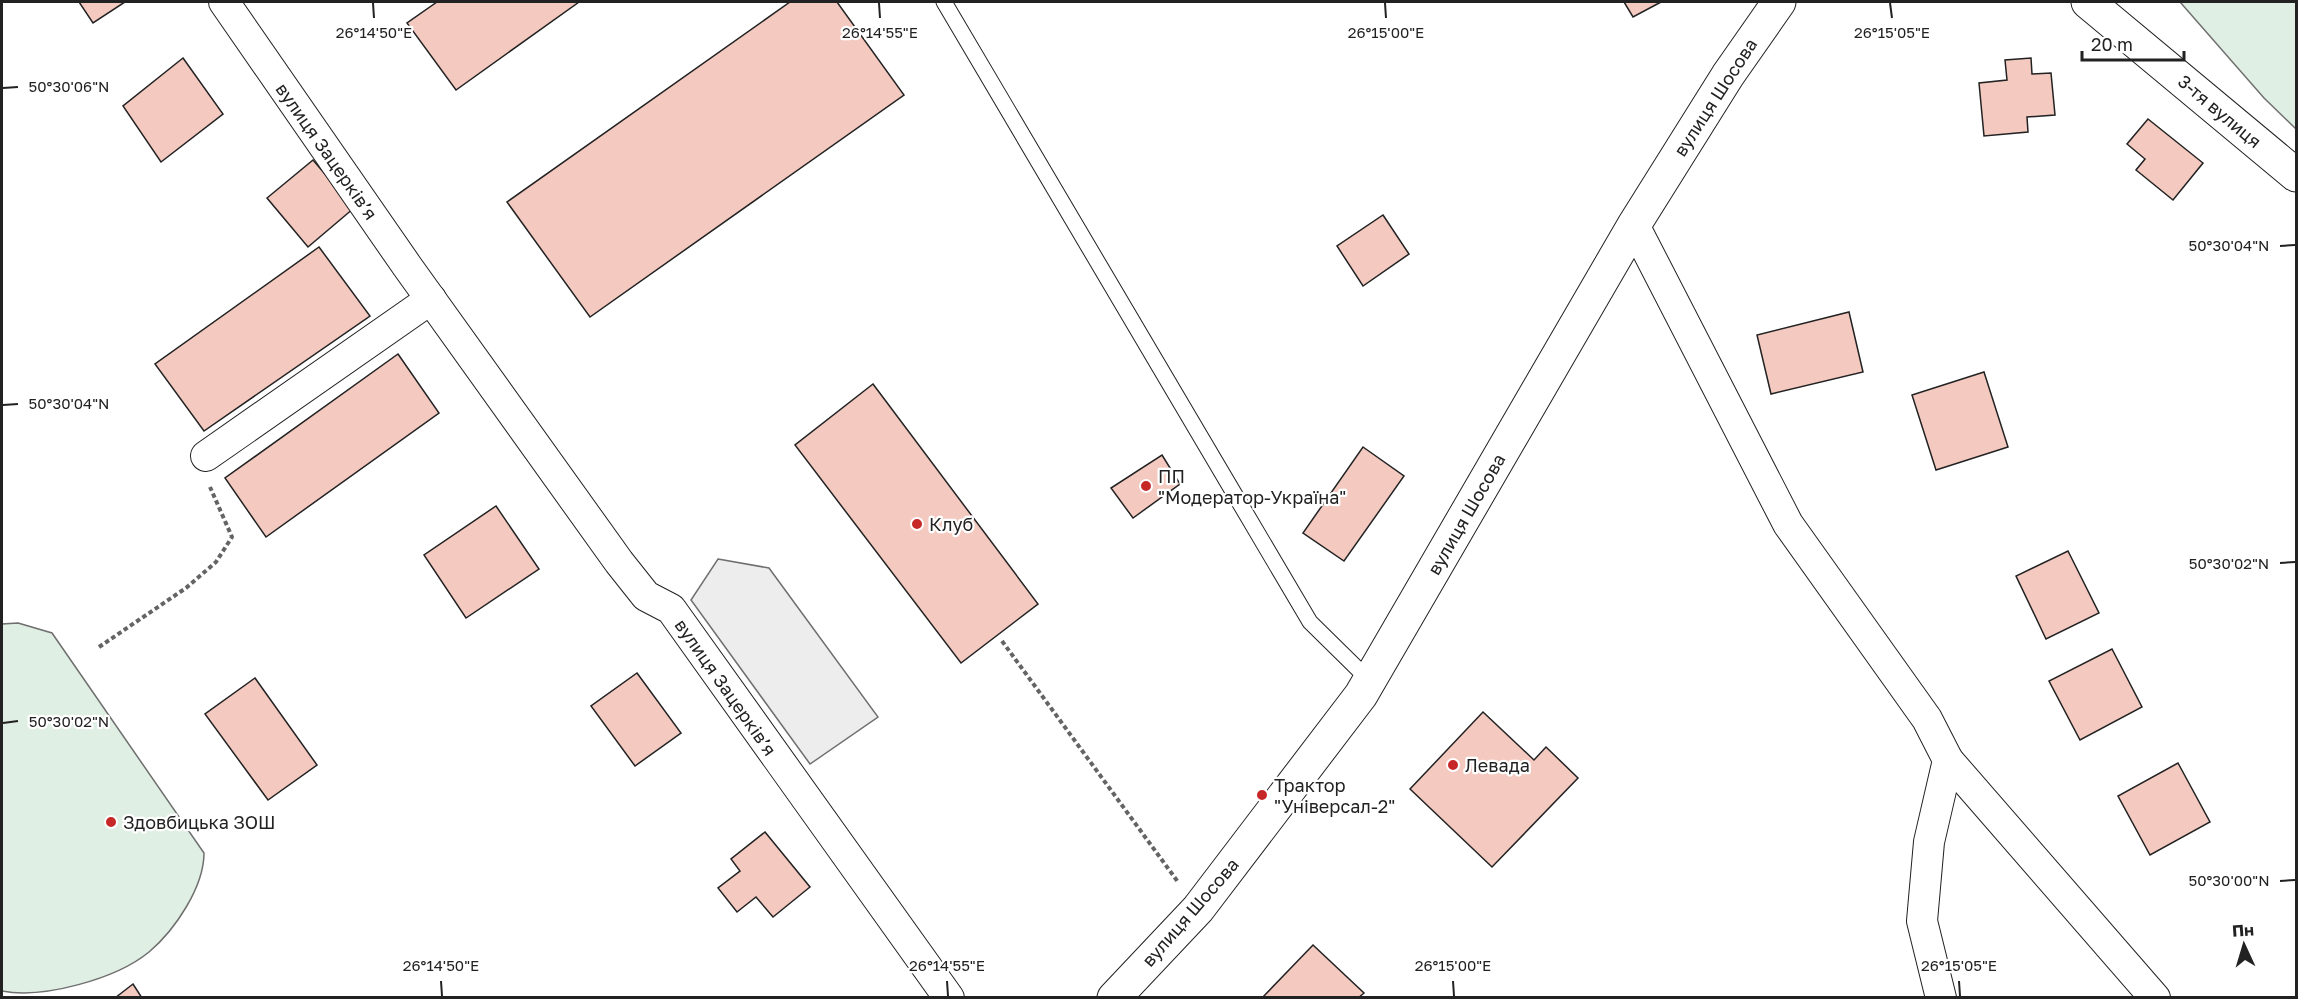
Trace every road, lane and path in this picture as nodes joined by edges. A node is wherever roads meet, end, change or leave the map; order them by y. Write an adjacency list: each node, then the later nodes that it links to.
1 (224, 2): 7 (street, вулиця Зацерківʼя)
2 (944, 2): 11 (lane)
3 (1779, 2): 6 (main road, вулиця Шосова)
4 (2088, 2): 5 (main road, 3-тя вулиця)
5 (2296, 175)
6 (1634, 225): 11 (main road, вулиця Шосова); 12 (street)
7 (431, 299): 8 (street); 14 (street, вулиця Зацерківʼя)
8 (206, 456): 10 (path)
9 (1002, 641): 13 (path)
10 (99, 647)
11 (1370, 681): 13 (main road, вулиця Шосова)
12 (1948, 760): 16 (street); 17 (street)
13 (1198, 909): 15 (main road, вулиця Шосова)
14 (949, 998)
15 (1114, 998)
16 (1941, 998)
17 (2156, 998)

